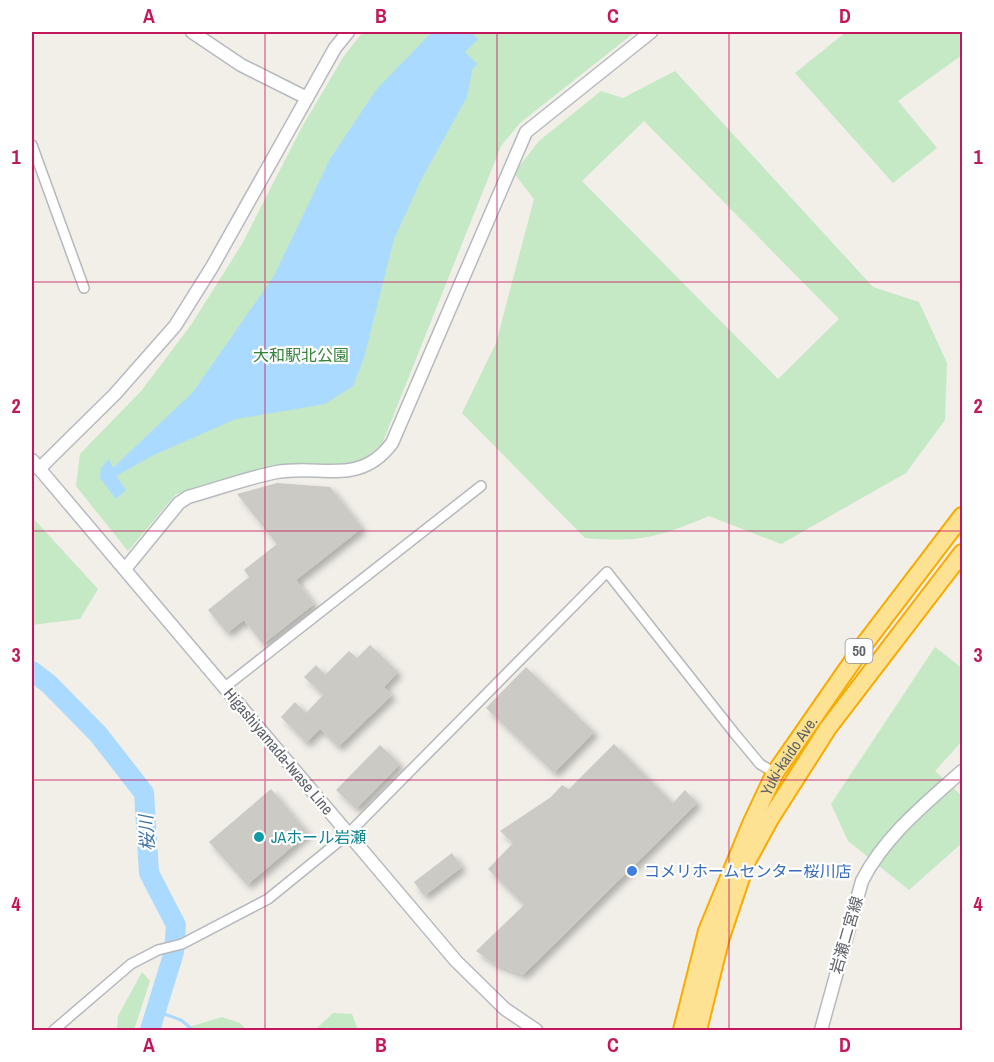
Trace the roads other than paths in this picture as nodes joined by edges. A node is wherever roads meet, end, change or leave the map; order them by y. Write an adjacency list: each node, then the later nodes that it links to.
1 (192, 32): 4 (street)
2 (348, 32): 4 (street)
3 (651, 32): 11 (street)
4 (307, 98): 7 (street)
5 (32, 145): 6 (street)
6 (84, 288)
7 (35, 465): 11 (street, Higashiyamada-Iwase Line)
8 (481, 486): 12 (street)
9 (963, 516): 14 (highway, Yuki-kaido Ave. / 50)
10 (963, 553): 19 (highway, Yuki-kaido Ave. / 50)
11 (124, 569): 12 (street, Higashiyamada-Iwase Line)
12 (225, 687): 15 (street, Higashiyamada-Iwase Line)
13 (963, 771): 20 (street, 岩瀬二宮線)
14 (775, 773): 15 (street); 18 (highway, Yuki-kaido Ave. / 50)
15 (348, 834): 16 (street); 17 (street, Higashiyamada-Iwase Line)
16 (54, 1030)
17 (536, 1030)
18 (682, 1030)
19 (698, 1030)
20 (821, 1030)

